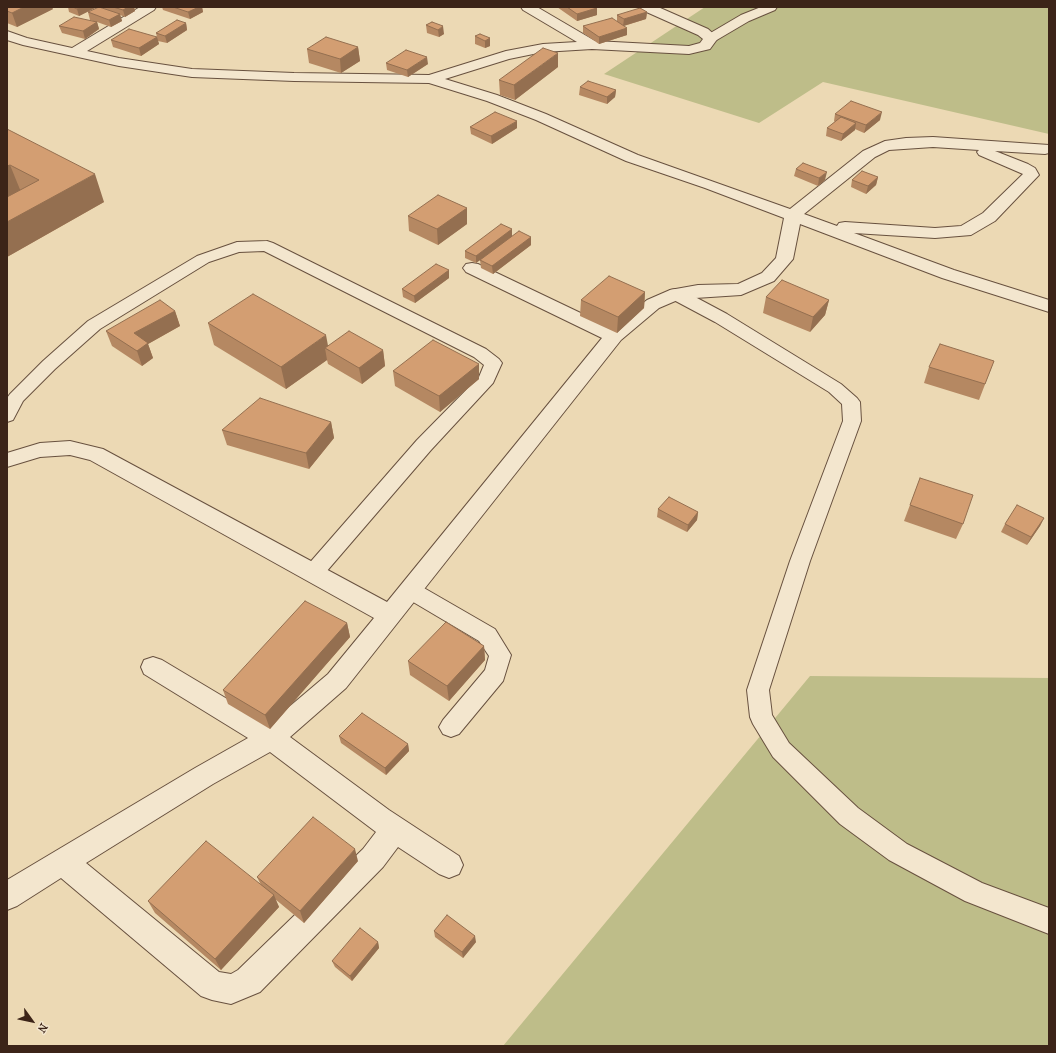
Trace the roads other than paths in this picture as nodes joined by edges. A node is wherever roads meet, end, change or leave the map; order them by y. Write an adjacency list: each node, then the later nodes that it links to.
1 (528, 7): 8 (street)
2 (647, 7): 6 (street)
3 (771, 7): 6 (lane)
4 (143, 8): 10 (street)
5 (7, 35): 7 (street)
6 (711, 38): 8 (street)
7 (24, 41): 9 (street); 10 (street)
8 (592, 45): 11 (street)
9 (7, 49)
10 (75, 52): 11 (street)
11 (430, 78): 14 (street)
12 (965, 144): 13 (street); 14 (street); 15 (street)
13 (1045, 149)
14 (793, 215): 15 (street); 18 (street)
15 (820, 225): 19 (street)
16 (472, 268): 20 (street)
17 (1049, 289): 19 (street)
18 (676, 294): 20 (street); 33 (lane)
19 (1043, 304)
20 (614, 336): 24 (street)
21 (7, 416): 23 (lane)
22 (7, 460): 23 (street)
23 (312, 573): 25 (street)
24 (410, 590): 25 (street); 27 (lane)
25 (390, 615): 28 (street)
26 (153, 667): 28 (street)
27 (451, 728)
28 (271, 738): 29 (street); 30 (street)
29 (396, 829): 30 (street); 31 (street)
30 (63, 862): 32 (street)
31 (449, 864)
32 (7, 896)
33 (1049, 921)

